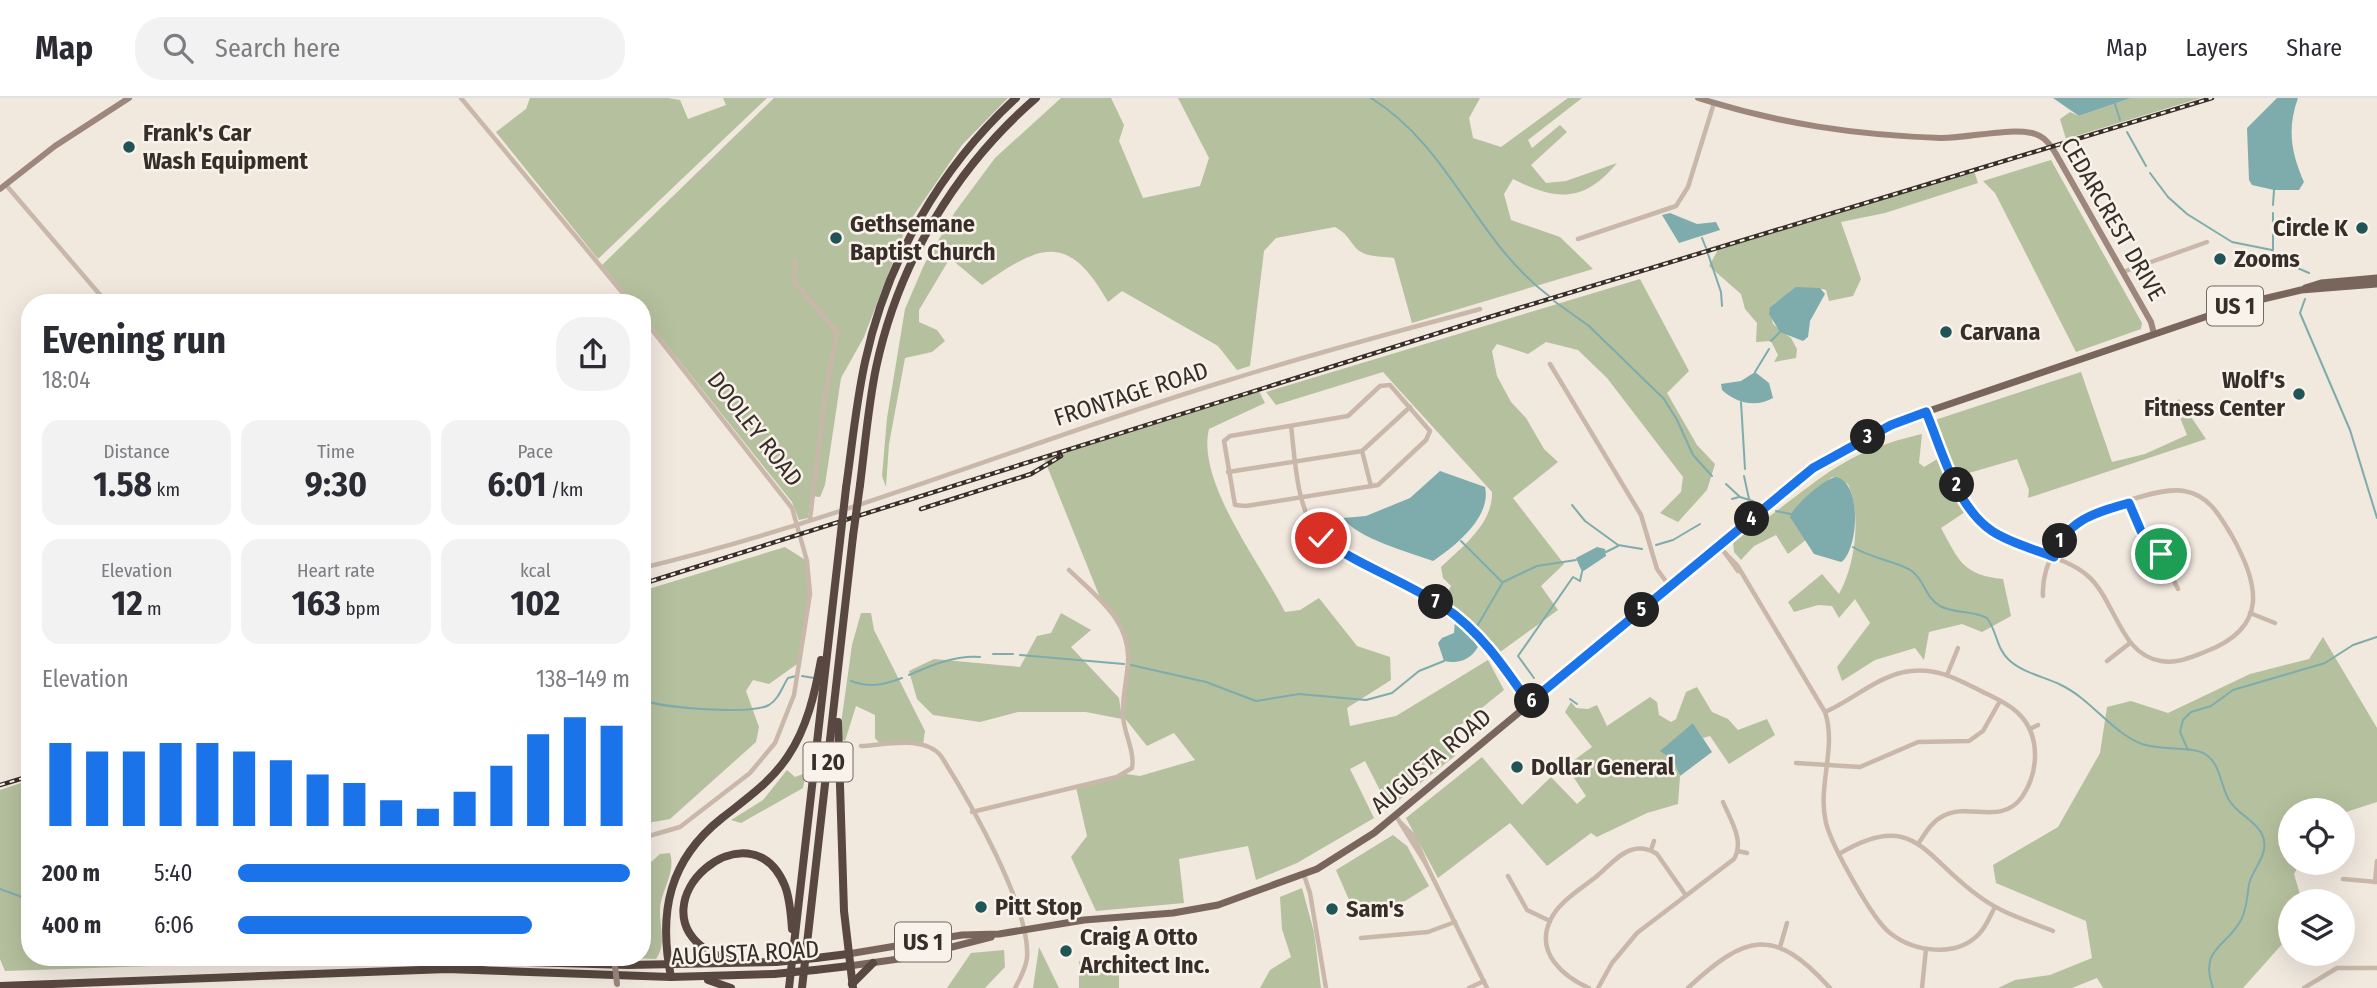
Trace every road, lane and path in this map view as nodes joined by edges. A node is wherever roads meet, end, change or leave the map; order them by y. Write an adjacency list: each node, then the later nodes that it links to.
1 (129, 98): 7 (street)
2 (461, 98): 16 (street)
3 (1016, 98): 39 (highway, I 20, bridge)
4 (1036, 98): 46 (highway, I 20, bridge)
5 (1698, 98): 6 (street, CEDARCREST DRIVE)
6 (1714, 103): 8 (street); 11 (street, CEDARCREST DRIVE)
7 (3, 186): 15 (street)
8 (1578, 239)
9 (2207, 243): 11 (street)
10 (795, 261): 30 (street)
11 (2122, 272): 19 (street, CEDARCREST DRIVE)
12 (2377, 278): 14 (main road, US 1)
13 (2377, 284): 14 (main road, AUGUSTA ROAD / US 1)
14 (2305, 291): 19 (main road, AUGUSTA ROAD / US 1)
15 (99, 294)
16 (624, 294)
17 (1479, 309): 30 (street, FRONTAGE ROAD)
18 (651, 328): 31 (street, DOOLEY ROAD)
19 (2154, 334): 22 (main road, AUGUSTA ROAD / US 1)
20 (1550, 364): 36 (street)
21 (1410, 407): 23 (street); 24 (street); 27 (street)
22 (1926, 412): 32 (main road, AUGUSTA ROAD / US 1); 33 (street)
23 (1291, 425): 25 (street); 26 (street)
24 (1362, 451): 25 (street); 27 (street)
25 (1296, 460): 26 (street); 28 (street)
26 (1228, 472): 28 (street)
27 (1371, 486): 28 (street)
28 (1302, 497): 48 (street)
29 (2129, 503): 33 (street); 37 (street); 40 (street)
30 (810, 519): 31 (street, FRONTAGE ROAD)
31 (797, 523): 34 (street, FRONTAGE ROAD); 58 (street, DOOLEY ROAD)
32 (1722, 550): 36 (main road, AUGUSTA ROAD / US 1); 49 (street)
33 (2054, 557): 38 (street); 42 (street)
34 (651, 565)
35 (1069, 570): 56 (street)
36 (1670, 587): 48 (main road, AUGUSTA ROAD / US 1)
37 (2179, 589)
38 (2043, 596)
39 (833, 599): 79 (highway, I 20); 86 (highway)
40 (2250, 613): 41 (street); 42 (street)
41 (2275, 623)
42 (2130, 643): 44 (street)
43 (1958, 648): 45 (street)
44 (2107, 660)
45 (1947, 675): 47 (street); 49 (street)
46 (837, 691): 82 (highway); 101 (highway, I 20)
47 (2000, 701): 51 (street); 54 (street)
48 (1529, 703): 57 (main road, AUGUSTA ROAD / US 1)
49 (1825, 712): 54 (street)
50 (2038, 725): 51 (street)
51 (2030, 729): 60 (street)
52 (861, 746): 56 (street)
53 (1796, 763): 54 (street)
54 (1826, 766): 64 (street)
55 (1723, 802): 62 (street)
56 (972, 811): 75 (street)
57 (1398, 819): 66 (main road, AUGUSTA ROAD / US 1); 73 (street)
58 (651, 835)
59 (1654, 841): 61 (street)
60 (1918, 844): 64 (street); 71 (street)
61 (1650, 850): 70 (street); 72 (street)
62 (1738, 850): 63 (street); 70 (street)
63 (1747, 853)
64 (1839, 854): 81 (street)
65 (2377, 861): 69 (street)
66 (1304, 875): 75 (main road, AUGUSTA ROAD / US 1); 103 (street)
67 (1508, 876): 72 (street)
68 (2343, 879): 69 (street)
69 (2376, 882)
70 (1685, 894): 107 (street)
71 (1995, 907): 76 (street); 81 (street)
72 (1550, 921): 106 (street)
73 (1455, 922): 78 (street); 95 (street)
74 (1787, 923): 80 (street)
75 (1022, 930): 77 (main road, AUGUSTA ROAD / US 1); 102 (street)
76 (2053, 931)
77 (999, 934): 82 (main road, AUGUSTA ROAD / US 1); 84 (main road, AUGUSTA ROAD / US 1)
78 (1361, 938)
79 (793, 946): 83 (highway); 100 (highway, I 20)
80 (1780, 947): 108 (street); 109 (street)
81 (1926, 949): 110 (street)
82 (848, 954): 83 (highway, AUGUSTA ROAD / US 1, bridge); 90 (highway)
83 (745, 963): 86 (highway, AUGUSTA ROAD / US 1)
84 (873, 963): 90 (main road, AUGUSTA ROAD / US 1); 98 (highway)
85 (651, 965): 86 (highway, AUGUSTA ROAD / US 1)
86 (669, 965): 93 (highway)
87 (445, 966): 92 (street)
88 (464, 966): 92 (highway, AUGUSTA ROAD / US 1)
89 (615, 966): 97 (street, bridge)
90 (849, 966): 94 (highway, AUGUSTA ROAD / US 1, bridge); 98 (highway)
91 (2377, 968): 111 (street)
92 (446, 969): 93 (highway, AUGUSTA ROAD / US 1); 96 (highway, AUGUSTA ROAD / US 1)
93 (671, 977): 94 (highway, AUGUSTA ROAD / US 1)
94 (695, 977): 99 (highway)
95 (1484, 981): 104 (street); 105 (street)
96 (0, 986)
97 (617, 986)
98 (853, 986)
99 (731, 988)
100 (789, 988)
101 (802, 988)
102 (1015, 988)
103 (1326, 988)
104 (1469, 988)
105 (1487, 988)
106 (1589, 988)
107 (1598, 988)
108 (1688, 988)
109 (1830, 988)
110 (1922, 988)
111 (2304, 988)

